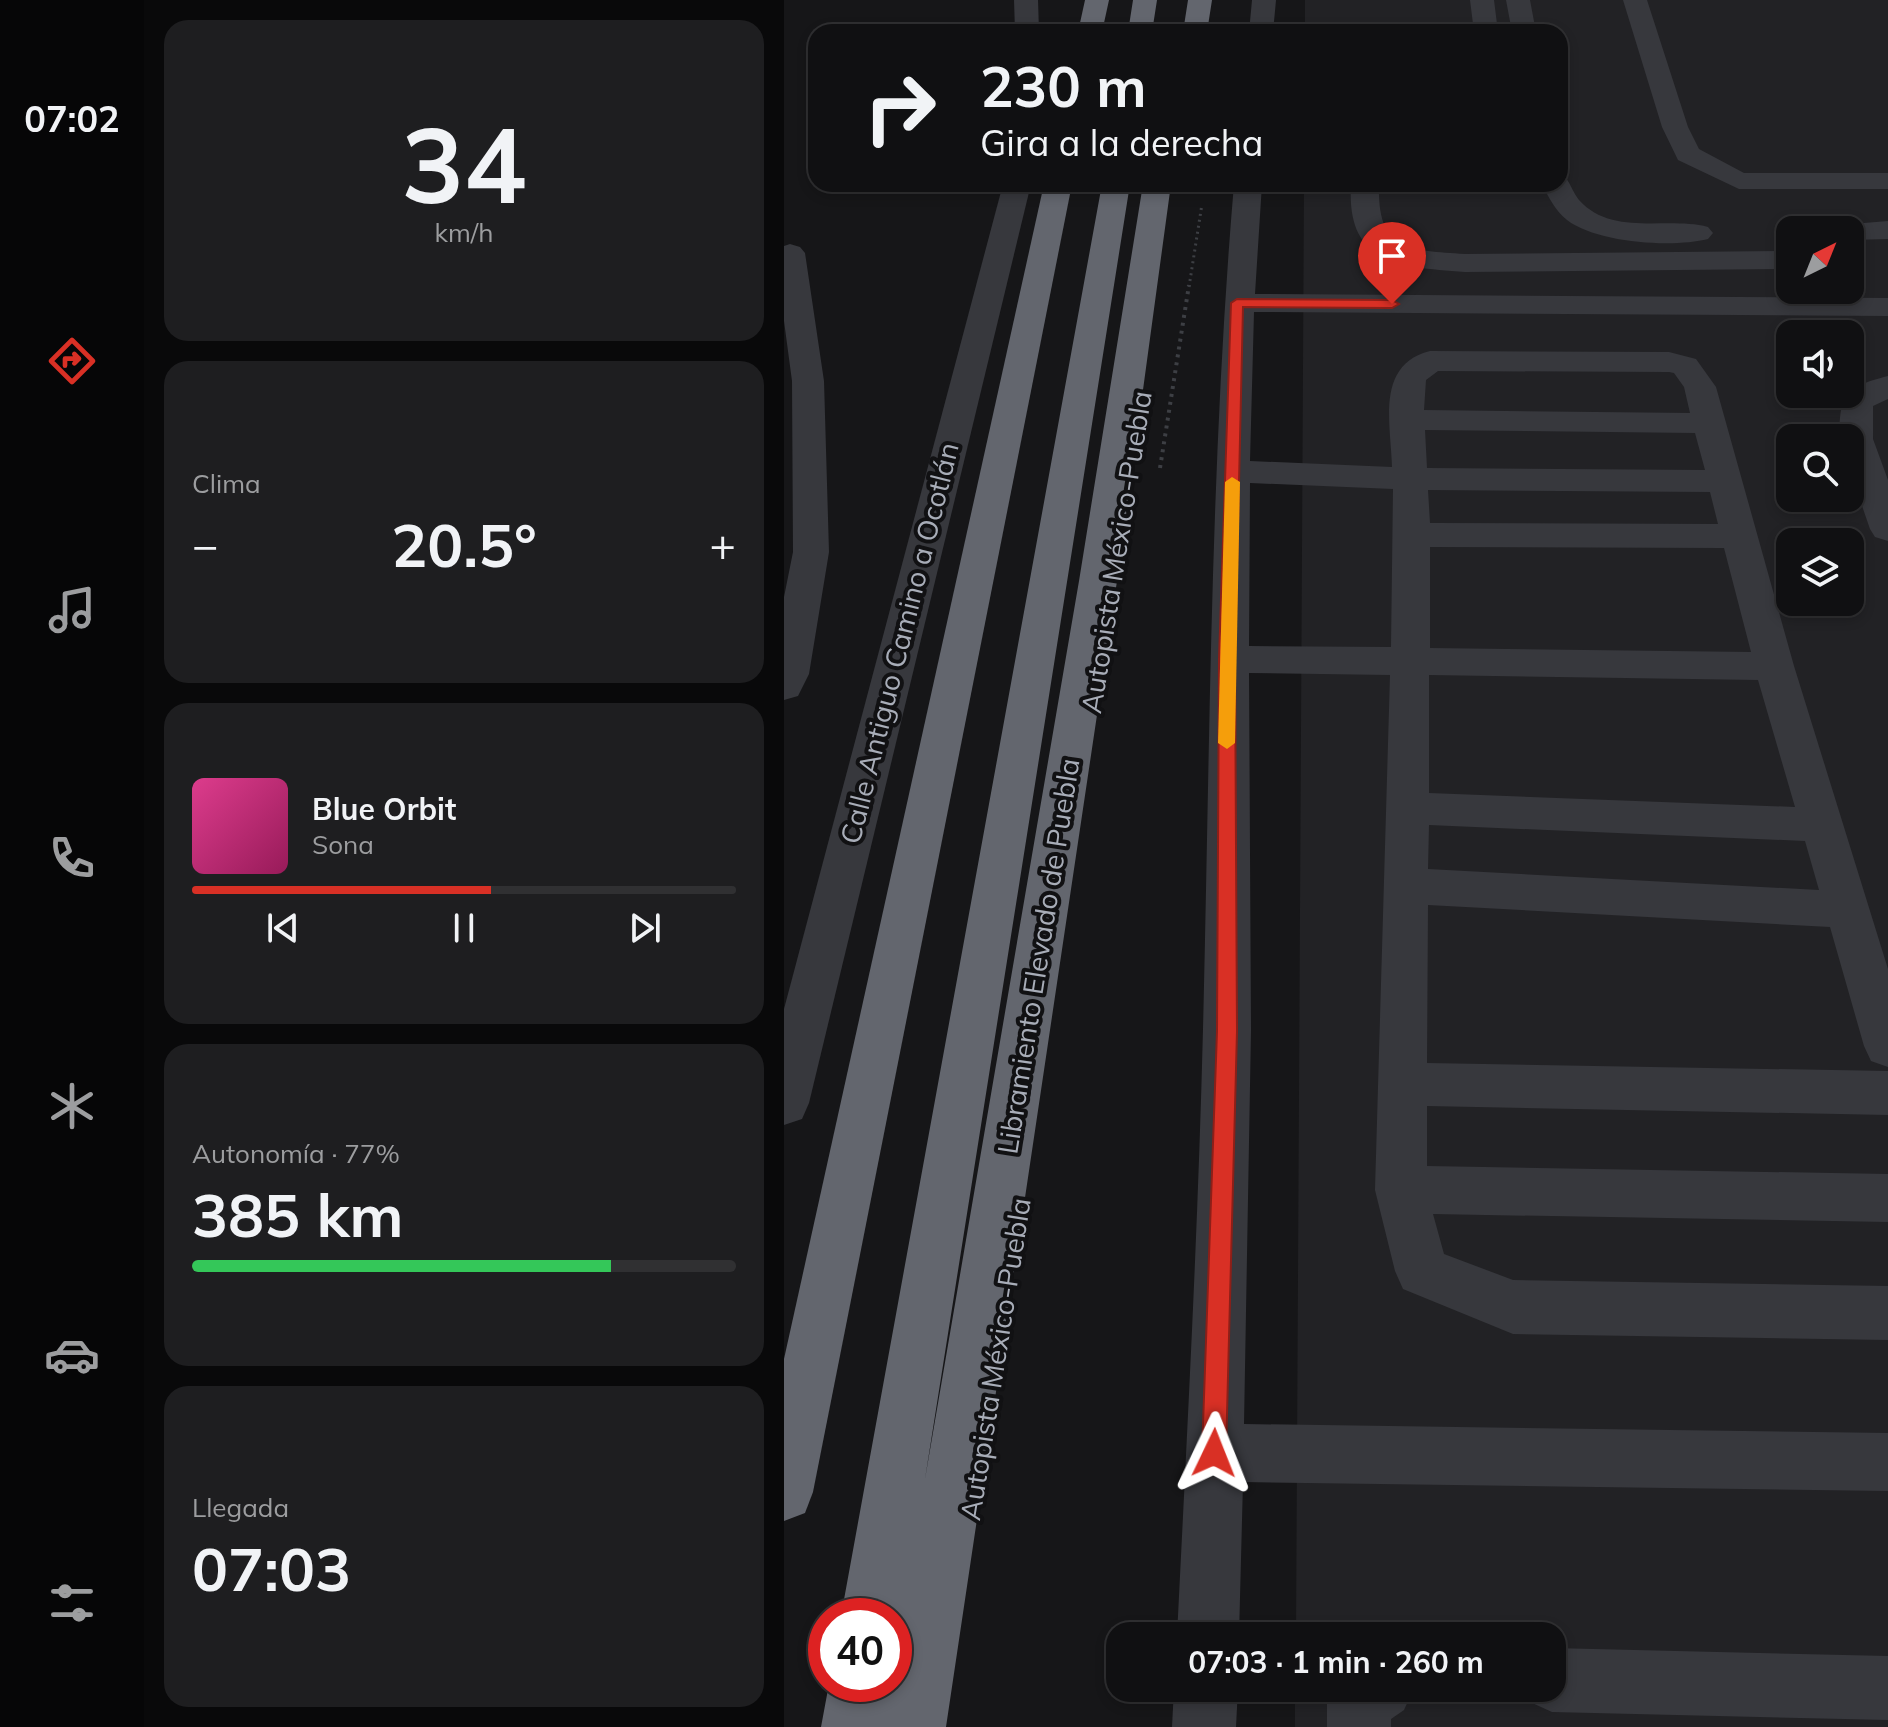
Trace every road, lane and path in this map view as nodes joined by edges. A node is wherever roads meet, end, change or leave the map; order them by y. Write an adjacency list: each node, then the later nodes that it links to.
1 (1026, 0): 10 (street)
2 (1097, 0): 11 (highway)
3 (1145, 0): 12 (highway)
4 (1179, 0): 13 (highway)
5 (1200, 0): 14 (highway)
6 (1264, 0): 15 (street)
7 (1482, 0): 16 (street)
8 (1518, 0): 17 (street)
9 (1635, 0): 18 (street)
10 (1027, 24)
11 (1092, 24)
12 (1141, 24)
13 (1176, 24)
14 (1196, 24)
15 (1262, 24)
16 (1485, 24)
17 (1522, 24)
18 (1888, 181)
19 (1015, 192): 52 (street, Calle Antiguo Camino a Ocotlán)
20 (1056, 192): 62 (highway)
21 (1115, 192): 63 (highway, Libramiento Elevado de Puebla)
22 (1156, 192): 71 (highway, Libramiento Elevado de Puebla)
23 (1247, 192): 32 (street)
24 (1364, 192): 31 (street)
25 (1559, 192): 29 (street)
26 (1187, 194): 40 (path); 72 (highway, Autopista México-Puebla)
27 (1888, 230): 28 (street)
28 (1864, 231)
29 (1728, 233)
30 (790, 253): 47 (street)
31 (1776, 260)
32 (1237, 303): 33 (street); 37 (street)
33 (1888, 307)
34 (1888, 386): 41 (street)
35 (1407, 420): 36 (street); 36 (street); 38 (street)
36 (1710, 423): 39 (street)
37 (1233, 471): 38 (street); 44 (street)
38 (1410, 479): 39 (street); 42 (street)
39 (1727, 481): 43 (street)
40 (1157, 483)
41 (1888, 529)
42 (1412, 535): 43 (street); 45 (street)
43 (1741, 536): 46 (street)
44 (1227, 659): 45 (street); 60 (street)
45 (1408, 660): 46 (street); 48 (street)
46 (1774, 666): 49 (street)
47 (784, 686)
48 (1406, 808): 49 (street); 50 (street)
49 (1822, 825): 51 (street)
50 (1405, 886): 51 (street); 54 (street)
51 (1847, 910): 53 (street)
52 (793, 1025): 56 (street, Calle Antiguo Camino a Ocotlán)
53 (1888, 1046)
54 (1401, 1084): 55 (street); 57 (street)
55 (1888, 1093)
56 (784, 1103)
57 (1401, 1190): 58 (street); 59 (street)
58 (1888, 1198)
59 (1888, 1313)
60 (1214, 1453): 61 (street); 64 (street)
61 (1888, 1462)
62 (784, 1492)
63 (875, 1598)
64 (1208, 1622)
65 (1566, 1680): 66 (street)
66 (1888, 1688)
67 (858, 1702): 70 (highway)
68 (1205, 1702): 73 (street)
69 (1361, 1702): 74 (street)
70 (853, 1727)
71 (914, 1727)
72 (939, 1727)
73 (1204, 1727)
74 (1359, 1727)

